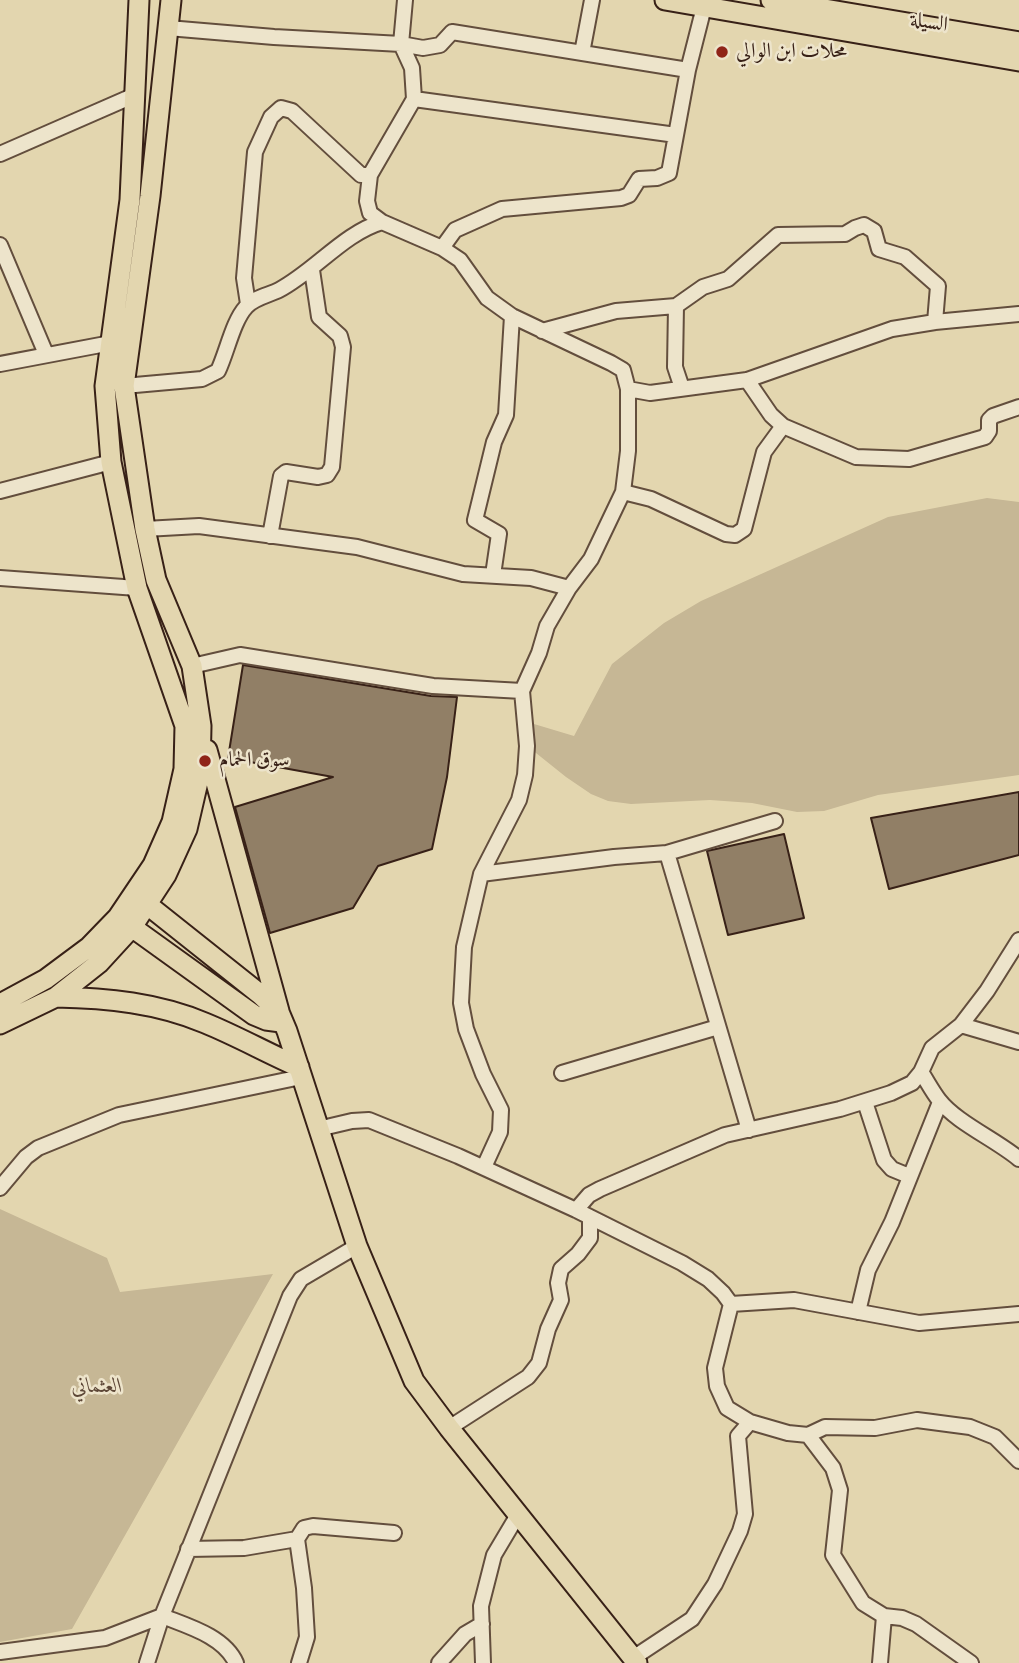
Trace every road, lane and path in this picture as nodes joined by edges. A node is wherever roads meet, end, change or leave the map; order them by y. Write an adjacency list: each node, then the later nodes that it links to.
1 (139, 0): 15 (main road)
2 (171, 0): 9 (main road)
3 (405, 0): 11 (street)
4 (592, 0): 12 (street)
5 (666, 0): 7 (main road, السيلة)
6 (771, 0): 8 (main road, السيلة)
7 (705, 3): 13 (main road, السيلة); 14 (street)
8 (833, 5): 10 (main road, السيلة)
9 (168, 28): 11 (street); 34 (main road)
10 (1019, 42)
11 (401, 44): 12 (street); 16 (street)
12 (582, 52): 14 (street)
13 (1019, 61)
14 (688, 70): 17 (street)
15 (135, 95): 18 (street); 30 (main road)
16 (414, 99): 17 (street); 19 (street)
17 (676, 135): 22 (street)
18 (0, 154)
19 (370, 175): 20 (street); 24 (street)
20 (382, 222): 22 (street); 23 (street)
21 (0, 245): 31 (street)
22 (442, 248): 27 (street)
23 (312, 270): 24 (street); 43 (street)
24 (248, 304): 34 (street)
25 (676, 306): 28 (street); 29 (street); 36 (street)
26 (1019, 314): 28 (street)
27 (512, 316): 29 (street); 44 (street)
28 (935, 323): 33 (street)
29 (542, 331): 35 (street)
30 (111, 343): 31 (street); 39 (main road)
31 (46, 354): 32 (street)
32 (0, 364)
33 (747, 380): 36 (street); 38 (street)
34 (124, 386): 42 (main road)
35 (628, 388): 36 (street); 41 (street)
36 (682, 388)
37 (1019, 407): 38 (street)
38 (783, 426): 41 (street)
39 (111, 462): 40 (street); 46 (main road)
40 (0, 491)
41 (623, 492): 47 (street)
42 (145, 529): 43 (street); 48 (main road)
43 (270, 536): 44 (street)
44 (493, 575): 47 (street)
45 (0, 578): 46 (street)
46 (137, 588): 54 (main road)
47 (569, 588): 49 (street)
48 (192, 666): 49 (street); 50 (main road)
49 (522, 691): 53 (street)
50 (201, 726): 54 (main road); 59 (main road)
51 (775, 821): 52 (street)
52 (667, 853): 53 (street); 62 (street)
53 (481, 874): 72 (street)
54 (141, 900): 55 (main road); 59 (main road)
55 (125, 922): 57 (main road); 58 (main road); 59 (main road)
56 (1019, 940): 61 (street)
57 (56, 997): 60 (main road); 64 (main road)
58 (0, 1004)
59 (280, 1017): 64 (main road)
60 (0, 1024)
61 (961, 1025): 63 (street); 65 (street)
62 (719, 1027): 66 (street); 70 (street)
63 (1019, 1042)
64 (300, 1072): 69 (main road); 74 (street)
65 (921, 1072): 67 (street); 68 (street)
66 (562, 1073)
67 (865, 1102): 70 (street); 73 (street)
68 (940, 1102): 71 (street); 73 (street)
69 (318, 1129): 72 (street); 77 (main road)
70 (749, 1130): 75 (street)
71 (1019, 1159)
72 (484, 1167): 75 (street)
73 (909, 1177): 79 (street)
74 (0, 1188)
75 (576, 1210): 76 (street)
76 (590, 1217): 78 (street); 82 (street)
77 (357, 1246): 82 (main road); 88 (street)
78 (731, 1304): 79 (street); 81 (street)
79 (858, 1312): 80 (street)
80 (1019, 1314)
81 (750, 1422): 83 (street); 93 (street)
82 (449, 1428): 85 (main road)
83 (808, 1435): 84 (street); 90 (street)
84 (1019, 1461)
85 (519, 1513): 91 (street); 93 (main road)
86 (394, 1534): 87 (street)
87 (297, 1539): 88 (street); 96 (street)
88 (188, 1549): 89 (street)
89 (162, 1616): 92 (street); 94 (street); 95 (street)
90 (884, 1616): 99 (street); 100 (street)
91 (482, 1624): 97 (street); 98 (street)
92 (0, 1652)
93 (635, 1660)
94 (147, 1663)
95 (236, 1663)
96 (299, 1663)
97 (439, 1663)
98 (483, 1663)
99 (880, 1663)
100 (971, 1663)

